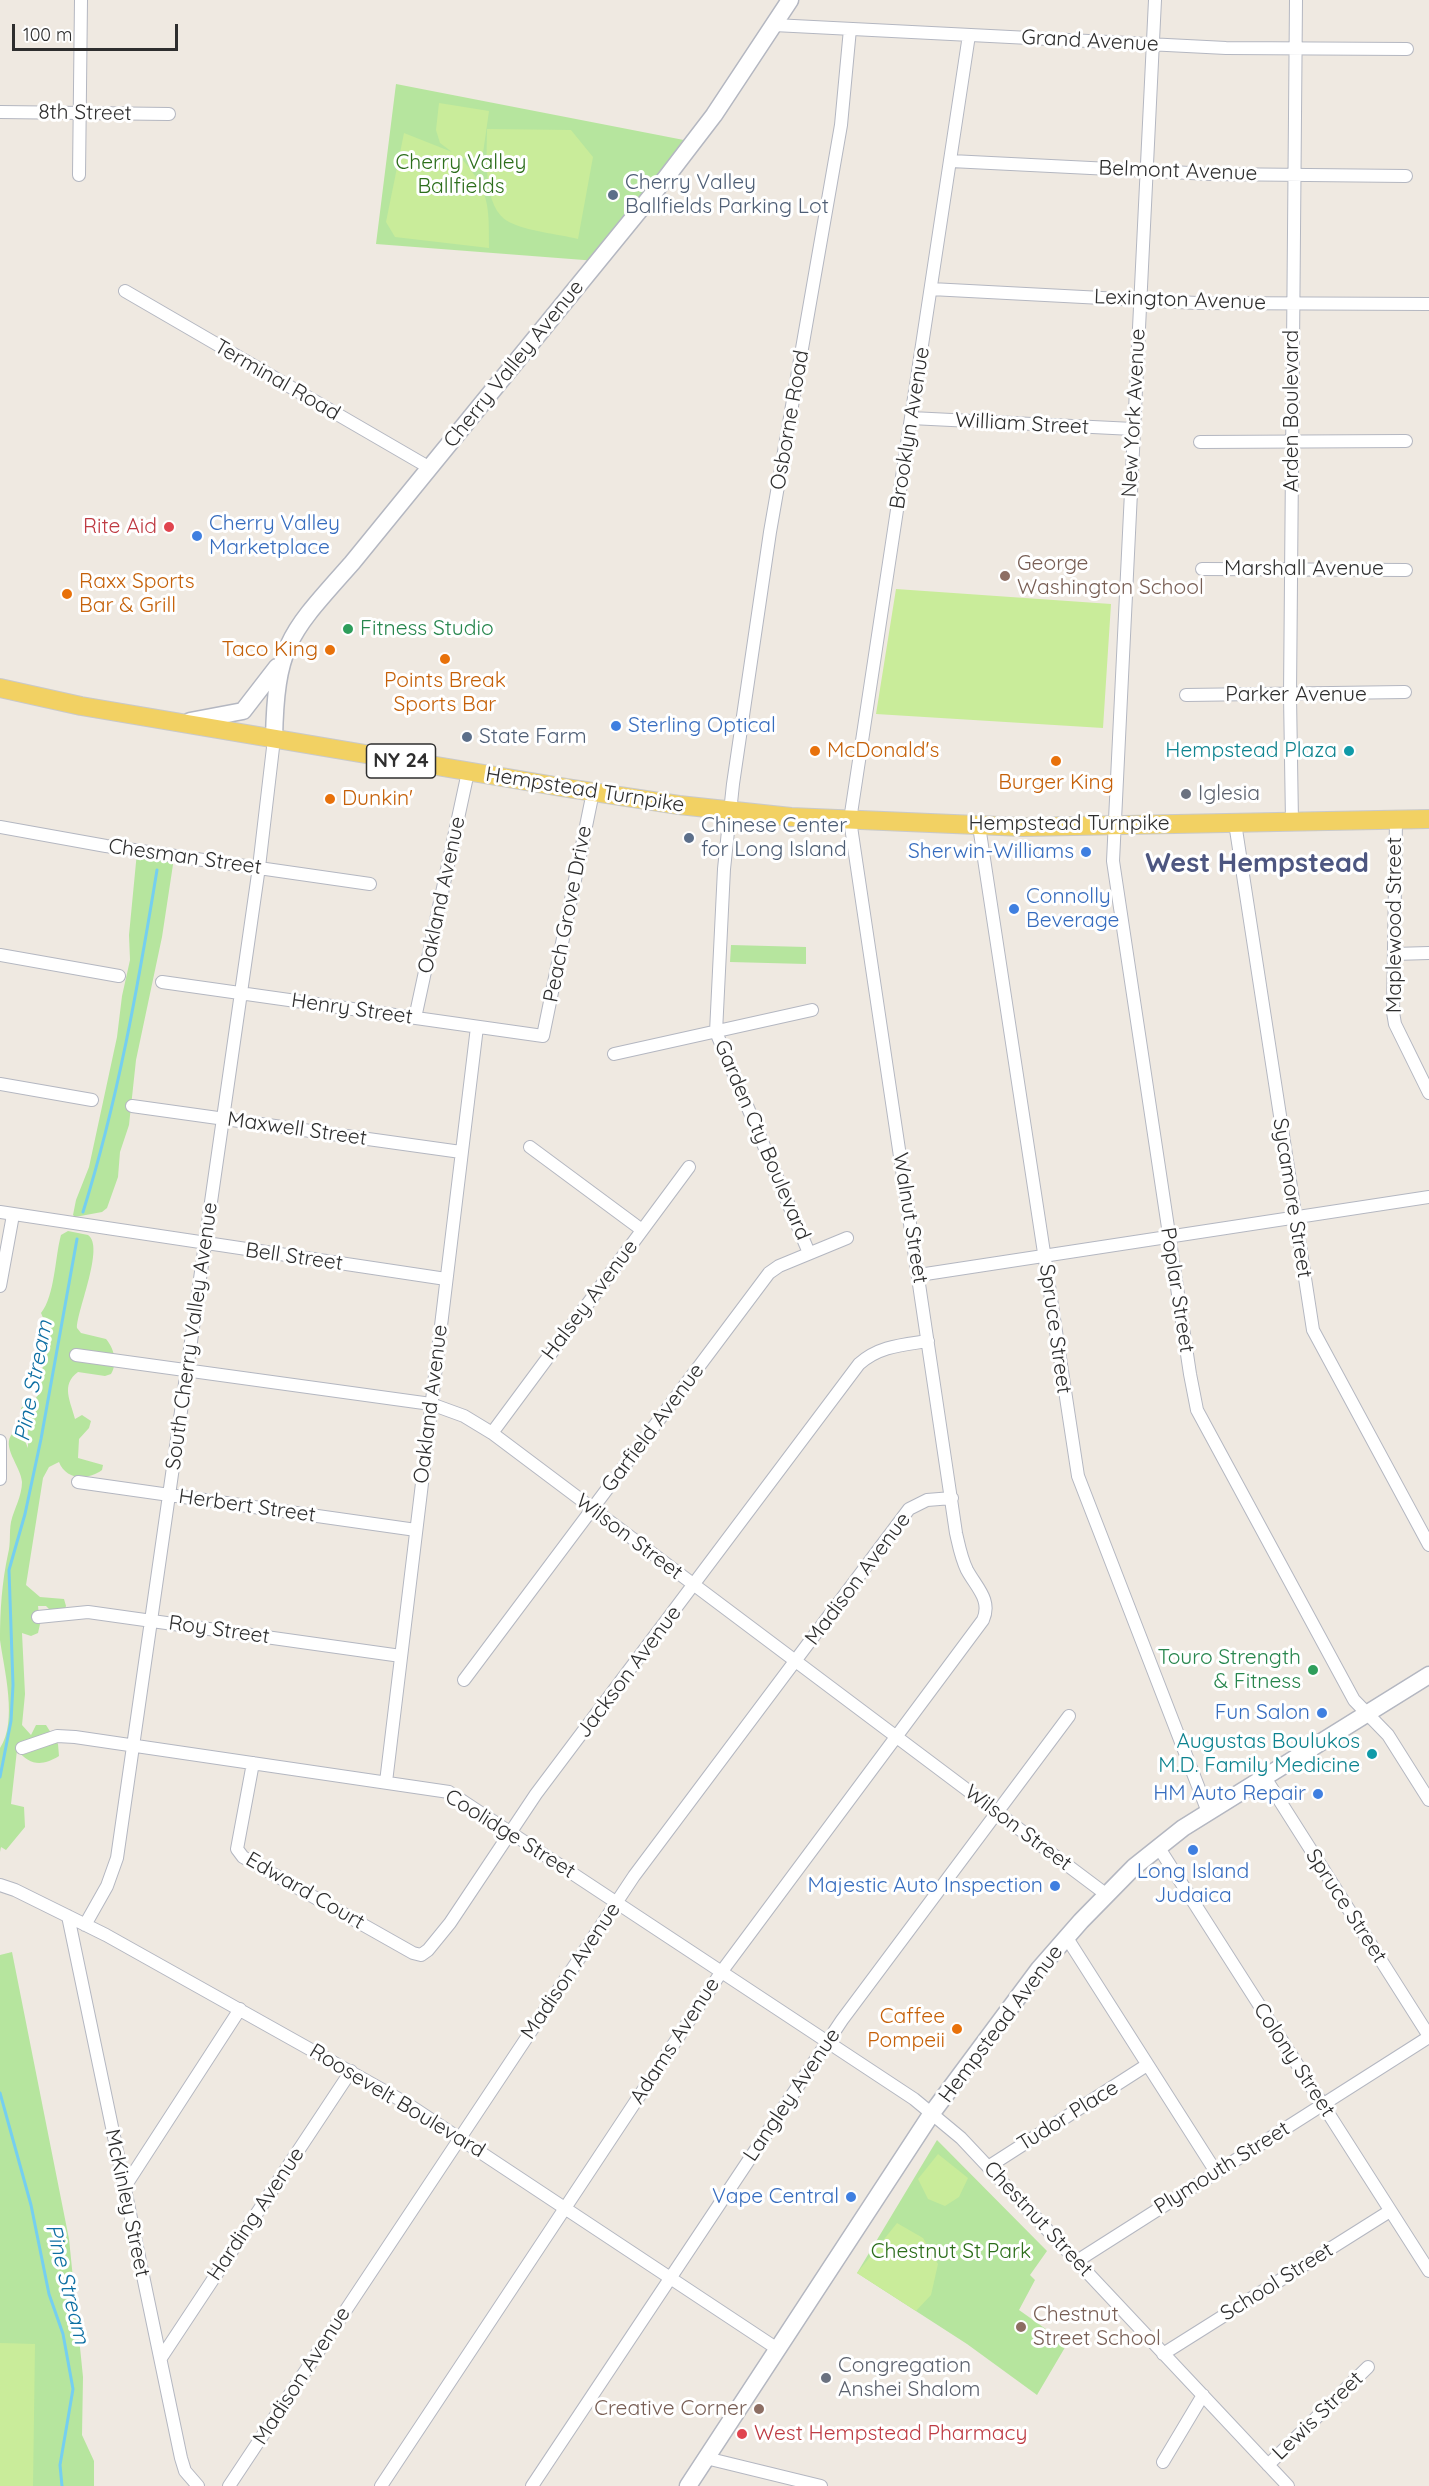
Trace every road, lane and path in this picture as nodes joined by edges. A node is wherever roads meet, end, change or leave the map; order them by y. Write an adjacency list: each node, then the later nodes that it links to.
1 (81, 0): 12 (street)
2 (790, 0): 5 (main road, Cherry Valley Avenue)
3 (1155, 0): 8 (street, New York Avenue)
4 (1296, 0): 9 (street, Arden Boulevard)
5 (774, 26): 6 (street, Grand Avenue); 29 (main road, Cherry Valley Avenue)
6 (850, 29): 7 (street, Grand Avenue); 42 (street, Osborne Road)
7 (969, 35): 8 (street, Grand Avenue); 14 (street, Brooklyn Avenue)
8 (1153, 44): 9 (street, Grand Avenue); 15 (street, New York Avenue)
9 (1295, 48): 10 (street, Grand Avenue); 17 (street, Arden Boulevard)
10 (1407, 49)
11 (0, 112): 12 (street, 8th Street)
12 (80, 113): 13 (street, 8th Street); 16 (street)
13 (169, 114)
14 (951, 161): 15 (street, Belmont Avenue); 19 (street, Brooklyn Avenue)
15 (1146, 171): 17 (street, Belmont Avenue); 21 (street, New York Avenue)
16 (79, 175)
17 (1294, 175): 18 (street, Belmont Avenue); 22 (street, Arden Boulevard)
18 (1406, 176)
19 (931, 289): 21 (street, Lexington Avenue); 24 (street, Brooklyn Avenue)
20 (125, 291): 29 (street, Terminal Road)
21 (1140, 300): 22 (street, Lexington Avenue); 25 (street, New York Avenue)
22 (1293, 304): 23 (street, Lexington Avenue); 28 (street, Arden Boulevard)
23 (1429, 304)
24 (911, 418): 25 (street, William Street); 44 (street, Brooklyn Avenue)
25 (1133, 429): 48 (street, New York Avenue)
26 (1406, 441): 28 (street)
27 (1200, 442): 28 (street)
28 (1292, 442): 31 (street, Arden Boulevard)
29 (430, 468): 33 (main road, Cherry Valley Avenue)
30 (1202, 569): 31 (street, Marshall Avenue)
31 (1291, 569): 32 (street, Marshall Avenue); 37 (street, Arden Boulevard)
32 (1406, 570)
33 (281, 662): 38 (main road); 39 (main road, Cherry Valley Avenue)
34 (0, 688): 38 (main road, Hempstead Turnpike / NY 24)
35 (1405, 692): 37 (street, Parker Avenue)
36 (1186, 695): 37 (street, Parker Avenue)
37 (1290, 695): 46 (street, Arden Boulevard)
38 (185, 722): 39 (main road, Hempstead Turnpike / NY 24)
39 (274, 739): 40 (main road, Hempstead Turnpike / NY 24); 51 (street, South Cherry Valley Avenue)
40 (468, 772): 41 (main road, Hempstead Turnpike / NY 24); 60 (street, Oakland Avenue)
41 (593, 792): 42 (main road, Hempstead Turnpike / NY 24); 63 (street, Peach Grove Drive)
42 (730, 810): 44 (main road, Hempstead Turnpike / NY 24); 62 (street, Garden Cty Boulevard)
43 (1429, 819): 45 (main road, Hempstead Turnpike / NY 24)
44 (850, 820): 49 (main road, Hempstead Turnpike / NY 24); 82 (street, Walnut Street)
45 (1396, 820): 46 (main road, Hempstead Turnpike / NY 24); 54 (street, Maplewood Street)
46 (1292, 822): 47 (main road, Hempstead Turnpike / NY 24)
47 (1235, 823): 48 (main road, Hempstead Turnpike / NY 24); 75 (street, Sycamore Street)
48 (1114, 825): 49 (main road, Hempstead Turnpike / NY 24); 77 (street, Poplar Street)
49 (979, 826): 81 (street, Spruce Street)
50 (0, 827): 51 (street, Chesman Street)
51 (259, 867): 52 (street, Chesman Street); 58 (street, South Cherry Valley Avenue)
52 (370, 884)
53 (1429, 953): 54 (street)
54 (1394, 954): 66 (street, Maplewood Street)
55 (0, 955): 56 (street)
56 (119, 976)
57 (162, 982): 58 (street, Henry Street)
58 (241, 993): 60 (street, Henry Street); 69 (street, South Cherry Valley Avenue)
59 (812, 1010): 62 (street)
60 (415, 1018): 61 (street, Henry Street)
61 (477, 1027): 63 (street, Henry Street); 71 (street, Oakland Avenue)
62 (716, 1032): 64 (street); 80 (street, Garden Cty Boulevard)
63 (543, 1036)
64 (614, 1054)
65 (0, 1084): 67 (street)
66 (1429, 1093)
67 (93, 1100)
68 (132, 1106): 69 (street, Maxwell Street)
69 (223, 1119): 71 (street, Maxwell Street); 79 (street, South Cherry Valley Avenue)
70 (530, 1147): 76 (street)
71 (461, 1152): 83 (street, Oakland Avenue)
72 (689, 1167): 76 (street, Halsey Avenue)
73 (1429, 1197): 75 (street)
74 (6, 1214): 79 (street, Bell Street); 84 (street)
75 (1294, 1218): 77 (street); 97 (street, Sycamore Street)
76 (642, 1230): 89 (street, Halsey Avenue)
77 (1169, 1237): 81 (street); 106 (street, Poplar Street)
78 (847, 1238): 80 (street, Garfield Avenue)
79 (205, 1244): 83 (street, Bell Street); 87 (street, South Cherry Valley Avenue)
80 (809, 1253): 95 (street, Garfield Avenue)
81 (1044, 1256): 82 (street); 115 (street, Spruce Street)
82 (919, 1275): 85 (street, Walnut Street)
83 (446, 1279): 88 (street, Oakland Avenue)
84 (0, 1286)
85 (928, 1341): 94 (street, Walnut Street); 98 (street, Jackson Avenue)
86 (76, 1355): 87 (street, Wilson Street)
87 (187, 1370): 88 (street, Wilson Street); 93 (street, South Cherry Valley Avenue)
88 (431, 1404): 89 (street, Wilson Street); 96 (street, Oakland Avenue)
89 (492, 1433): 95 (street, Wilson Street)
90 (0, 1441): 91 (street)
91 (0, 1479)
92 (78, 1482): 93 (street, Herbert Street)
93 (169, 1495): 96 (street, Herbert Street); 101 (street, South Cherry Valley Avenue)
94 (952, 1498): 99 (street, Walnut Street); 103 (street, Madison Avenue)
95 (592, 1509): 98 (street, Wilson Street); 105 (street, Garfield Avenue)
96 (416, 1530): 102 (street, Oakland Avenue)
97 (1429, 1545)
98 (694, 1585): 103 (street, Wilson Street); 117 (street, Jackson Avenue)
99 (988, 1610): 108 (street, Adams Avenue)
100 (38, 1617): 101 (street, Roy Street)
101 (151, 1620): 102 (street, Roy Street); 109 (street, South Cherry Valley Avenue)
102 (401, 1656): 113 (street, Oakland Avenue)
103 (795, 1661): 108 (street, Wilson Street); 121 (street, Madison Avenue)
104 (1429, 1675): 106 (main road, Hempstead Avenue)
105 (464, 1680)
106 (1367, 1714): 112 (main road, Hempstead Avenue); 114 (street, Poplar Street)
107 (1069, 1716): 116 (street, Langley Avenue)
108 (896, 1737): 116 (street, Wilson Street); 126 (street, Adams Avenue)
109 (133, 1745): 110 (street, Coolidge Street); 111 (street, Coolidge Street); 123 (street, South Cherry Valley Avenue)
110 (22, 1748)
111 (253, 1763): 113 (street, Coolidge Street); 125 (street, Edward Court)
112 (1264, 1776): 115 (main road, Hempstead Avenue); 128 (street, Spruce Street)
113 (386, 1782): 117 (street, Coolidge Street)
114 (1429, 1800)
115 (1208, 1812): 118 (main road, Hempstead Avenue)
116 (998, 1813): 120 (street, Wilson Street); 129 (street, Langley Avenue)
117 (510, 1831): 121 (street, Coolidge Street); 125 (street, Jackson Avenue)
118 (1159, 1848): 120 (main road, Hempstead Avenue); 132 (street, Colony Street)
119 (0, 1886): 122 (street, Roosevelt Boulevard)
120 (1107, 1895): 124 (main road, Hempstead Avenue)
121 (617, 1902): 126 (street, Coolidge Street); 134 (street, Madison Avenue)
122 (68, 1916): 123 (street, Roosevelt Boulevard); 137 (street, McKinley Street)
123 (85, 1925): 127 (street, Roosevelt Boulevard)
124 (1067, 1938): 130 (street); 133 (main road, Hempstead Avenue)
125 (421, 1955)
126 (722, 1971): 129 (street, Coolidge Street); 138 (street, Adams Avenue)
127 (240, 2009): 131 (street, Roosevelt Boulevard); 137 (street)
128 (1429, 2036): 132 (street, Plymouth Street)
129 (827, 2042): 133 (street, Coolidge Street); 142 (street, Langley Avenue)
130 (1147, 2065): 135 (street, Tudor Place); 136 (street)
131 (351, 2071): 134 (street, Roosevelt Boulevard); 145 (street, Harding Avenue)
132 (1322, 2104): 136 (street, Plymouth Street); 139 (street, Colony Street)
133 (932, 2113): 135 (street, Chestnut Street); 143 (main road, Hempstead Avenue)
134 (460, 2138): 138 (street, Roosevelt Boulevard); 152 (street, Madison Avenue)
135 (988, 2167): 140 (street, Chestnut Street)
136 (1216, 2172): 140 (street, Plymouth Street)
137 (124, 2188): 145 (street, McKinley Street)
138 (565, 2208): 142 (street, Roosevelt Boulevard); 153 (street, Adams Avenue)
139 (1390, 2211): 141 (street, Colony Street); 144 (street, School Street)
140 (1077, 2261): 144 (street, Chestnut Street)
141 (1429, 2271)
142 (671, 2278): 143 (street, Roosevelt Boulevard); 154 (street, Langley Avenue)
143 (776, 2348): 148 (main road, Hempstead Avenue)
144 (1163, 2354): 147 (street, Chestnut Street)
145 (160, 2358): 151 (street, McKinley Street)
146 (1368, 2367): 150 (street, Lewis Street)
147 (1203, 2395): 149 (street); 150 (street, Chestnut Street)
148 (706, 2458): 155 (main road, Hempstead Avenue); 156 (street)
149 (1163, 2462)
150 (1268, 2465): 157 (street, Chestnut Street)
151 (198, 2486)
152 (229, 2486)
153 (381, 2486)
154 (532, 2486)
155 (688, 2486)
156 (821, 2486)
157 (1288, 2486)

